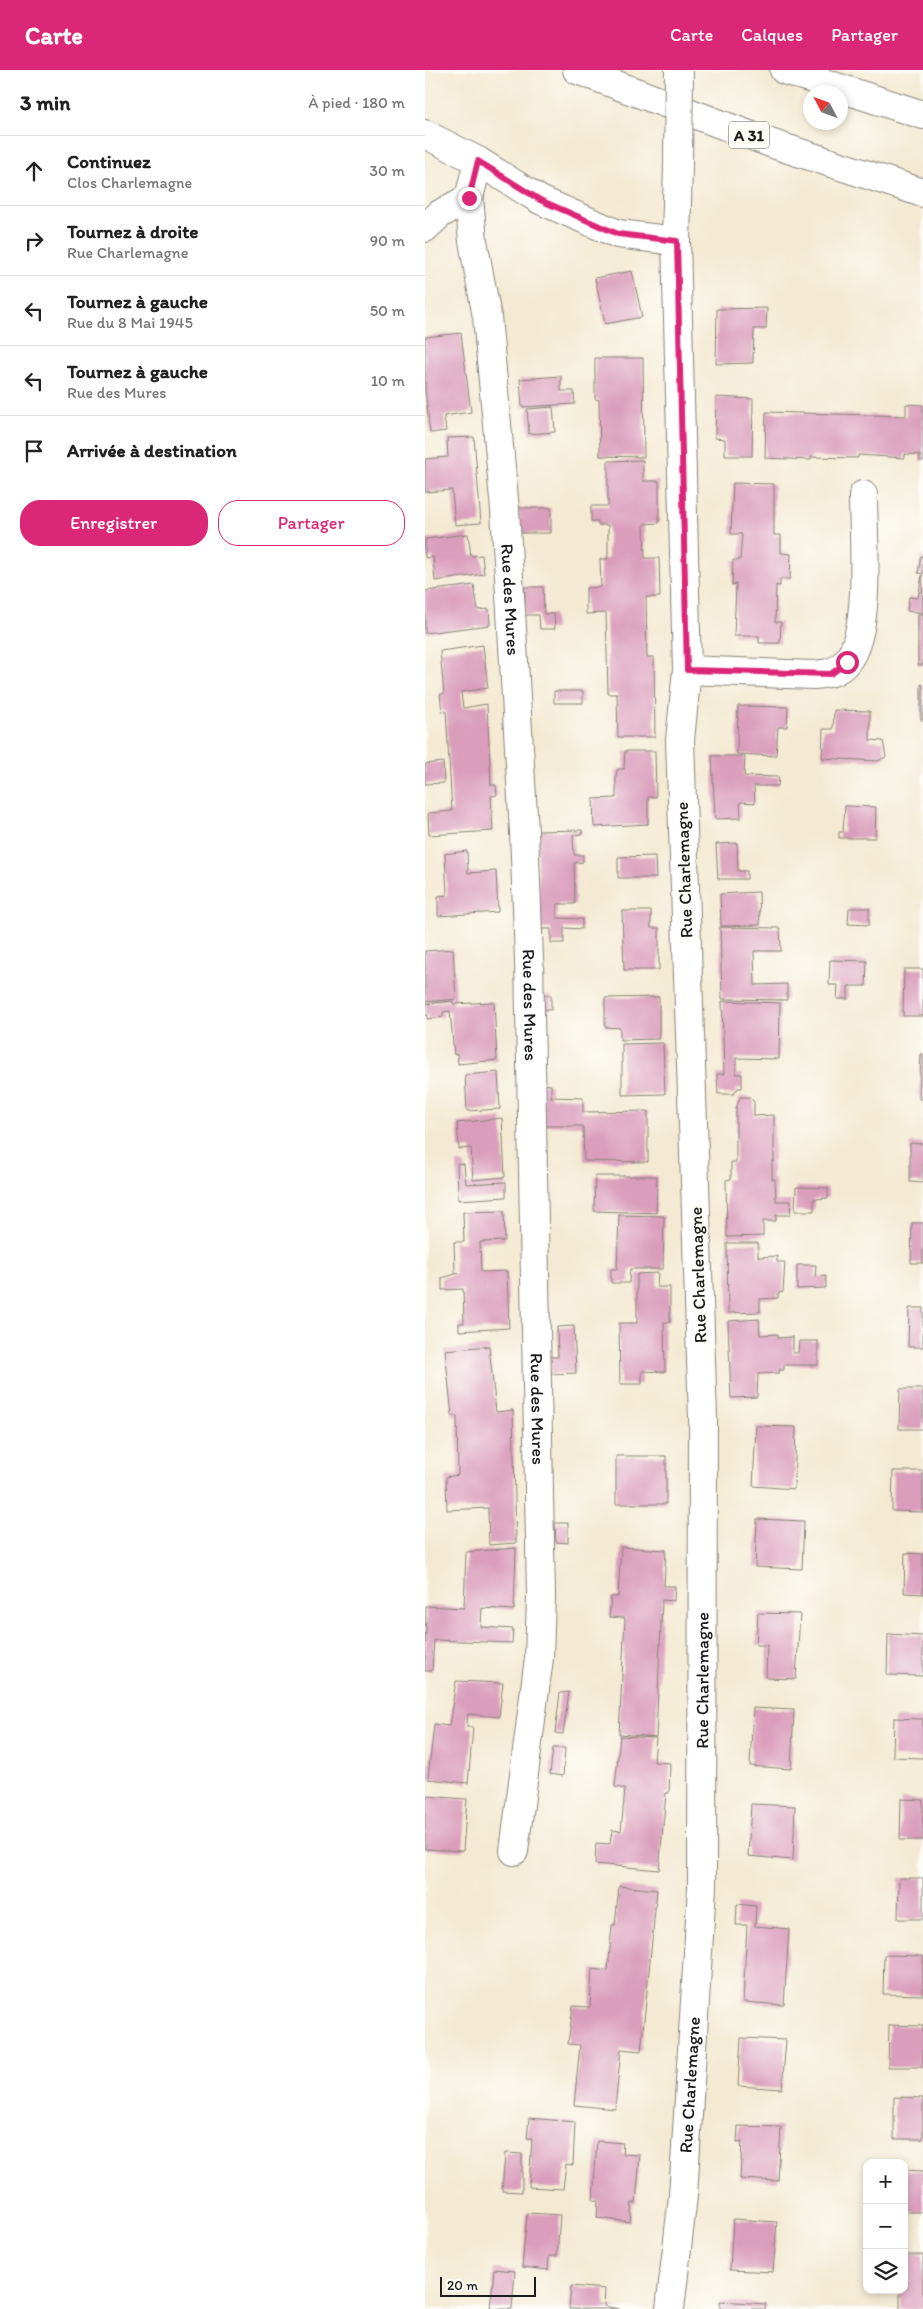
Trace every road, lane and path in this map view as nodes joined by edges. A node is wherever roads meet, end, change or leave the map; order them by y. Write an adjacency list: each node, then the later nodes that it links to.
1 (577, 70): 7 (main road, A 31)
2 (679, 70): 10 (main road, Rue Charlemagne, bridge)
3 (784, 70): 4 (main road)
4 (923, 115)
5 (425, 134): 6 (main road)
6 (478, 161): 8 (main road, Rue des Mures); 10 (main road)
7 (923, 193)
8 (469, 198): 9 (main road); 13 (main road, Rue des Mures)
9 (425, 228)
10 (677, 241): 12 (main road, Rue Charlemagne)
11 (863, 495): 12 (main road)
12 (687, 670): 14 (main road, Rue Charlemagne)
13 (514, 1851)
14 (669, 2309)

